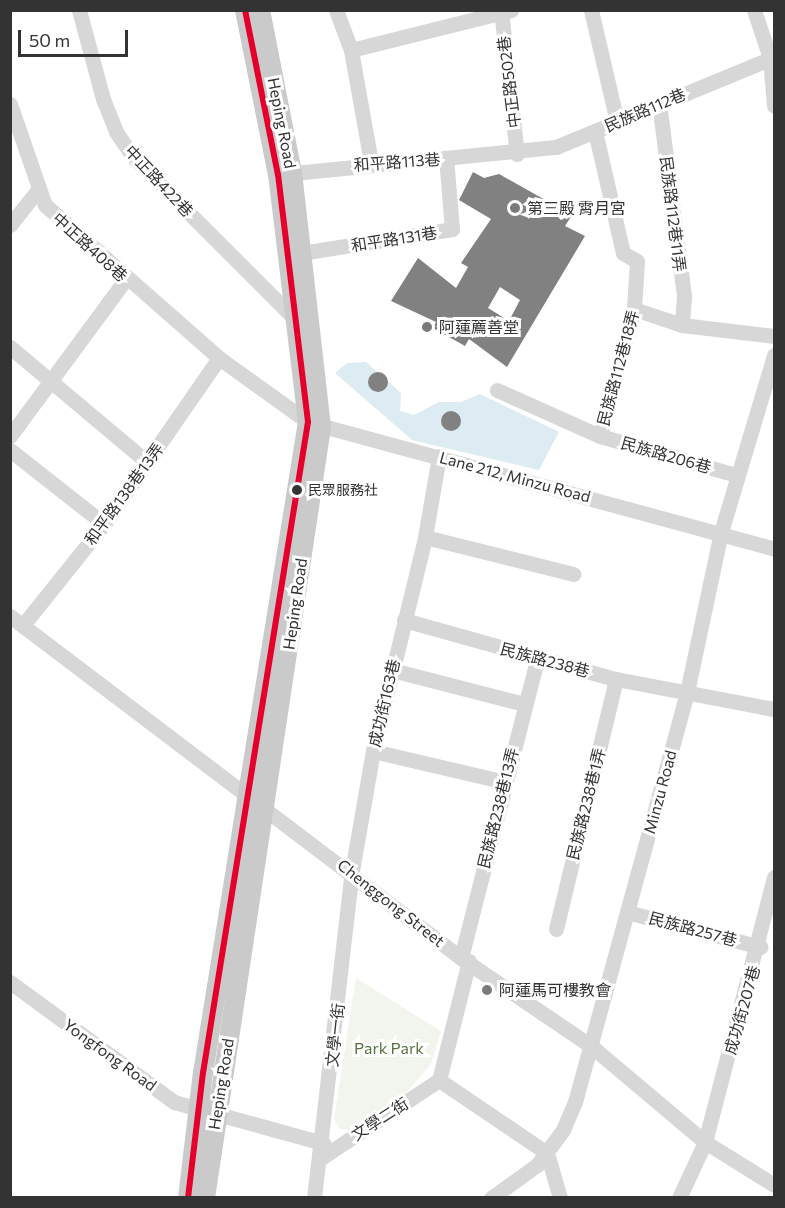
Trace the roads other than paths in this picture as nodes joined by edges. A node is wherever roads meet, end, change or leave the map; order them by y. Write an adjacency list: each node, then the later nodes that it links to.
1 (79, 10): 24 (street, 中正路422巷)
2 (245, 10): 18 (main road, Heping Road)
3 (260, 10): 18 (main road, Heping Road)
4 (336, 10): 8 (street)
5 (591, 10): 13 (street)
6 (754, 10): 9 (street)
7 (504, 11): 8 (street); 15 (street, 中正路502巷)
8 (351, 50): 17 (street)
9 (772, 58): 10 (street, 民族路112巷); 11 (street)
10 (659, 103): 13 (street, 民族路112巷); 25 (street, 民族路112巷11弄)
11 (774, 106)
12 (11, 108): 19 (street, 中正路408巷)
13 (618, 122): 14 (street, 民族路112巷)
14 (595, 131): 15 (street, 民族路112巷); 23 (street, 民族路112巷18弄)
15 (517, 154): 16 (street, 和平路113巷)
16 (446, 158): 17 (street, 和平路113巷); 21 (street, 和平路131巷)
17 (371, 162): 18 (street, 和平路113巷)
18 (285, 174): 21 (main road, Heping Road); 24 (main road, Heping Road)
19 (37, 191): 20 (street); 22 (street, 中正路408巷)
20 (10, 225)
21 (302, 253): 32 (main road, Heping Road)
22 (125, 280): 29 (street, 中正路408巷); 30 (street)
23 (634, 309): 25 (street); 34 (street, 民族路112巷18弄)
24 (294, 318): 32 (main road, Heping Road)
25 (682, 325): 26 (street)
26 (774, 336)
27 (10, 347): 30 (street)
28 (774, 355): 38 (street, Minzu Road)
29 (219, 358): 32 (street, 中正路408巷); 37 (street, 和平路138巷13弄)
30 (50, 381): 33 (street); 37 (street)
31 (497, 390): 34 (street, 民族路206巷)
32 (314, 425): 36 (street, Lane 212, Minzu Road); 55 (main road, Heping Road); 56 (main road, Heping Road)
33 (10, 436)
34 (600, 436): 38 (street, 民族路206巷)
35 (10, 450): 39 (street)
36 (439, 456): 40 (street, Lane 212, Minzu Road); 41 (street, 成功街163巷)
37 (148, 463): 39 (street, 和平路138巷13弄)
38 (736, 475): 40 (street, Minzu Road)
39 (104, 524): 46 (street, 和平路138巷13弄)
40 (721, 532): 42 (street, Lane 212, Minzu Road); 50 (street, Minzu Road)
41 (425, 537): 43 (street); 45 (street, 成功街163巷)
42 (774, 549)
43 (573, 574)
44 (10, 616): 46 (street, Chenggong Street)
45 (404, 621): 47 (street, 民族路238巷); 48 (street, 成功街163巷)
46 (23, 625): 55 (street, Chenggong Street)
47 (537, 659): 49 (street, 民族路238巷); 51 (street, 民族路238巷13弄)
48 (392, 670): 51 (street); 53 (street, 成功街163巷)
49 (616, 679): 50 (street, 民族路238巷); 60 (street, 民族路238巷1弄)
50 (687, 692): 52 (street, 民族路238巷); 59 (street, Minzu Road)
51 (524, 704): 54 (street, 民族路238巷13弄)
52 (774, 709)
53 (373, 751): 54 (street); 57 (street, 成功街163巷)
54 (505, 782): 62 (street, 民族路238巷13弄)
55 (248, 795): 56 (street, Chenggong Street); 66 (main road, Heping Road)
56 (265, 808): 57 (street, Chenggong Street); 66 (main road, Heping Road)
57 (352, 872): 62 (street, Chenggong Street); 68 (street, 文學一街)
58 (774, 877): 61 (street, 成功街207巷)
59 (627, 912): 61 (street, 民族路257巷); 64 (street, Minzu Road)
60 (556, 929)
61 (765, 942): 67 (street, 成功街207巷)
62 (465, 960): 64 (street, Chenggong Street); 65 (street)
63 (10, 982): 66 (street, Yongfong Road)
64 (591, 1046): 67 (street, Chenggong Street); 69 (street, Minzu Road)
65 (439, 1080): 68 (street, 文學二街); 69 (street)
66 (207, 1114): 68 (street, Yongfong Road); 71 (main road, Heping Road); 72 (main road, Heping Road)
67 (705, 1142): 70 (street, Chenggong Street); 76 (street, 成功街207巷)
68 (322, 1150): 73 (street, 文學一街)
69 (547, 1153): 74 (street, Minzu Road); 75 (street)
70 (774, 1185)
71 (188, 1197)
72 (205, 1197)
73 (314, 1197)
74 (491, 1197)
75 (560, 1197)
76 (679, 1197)

